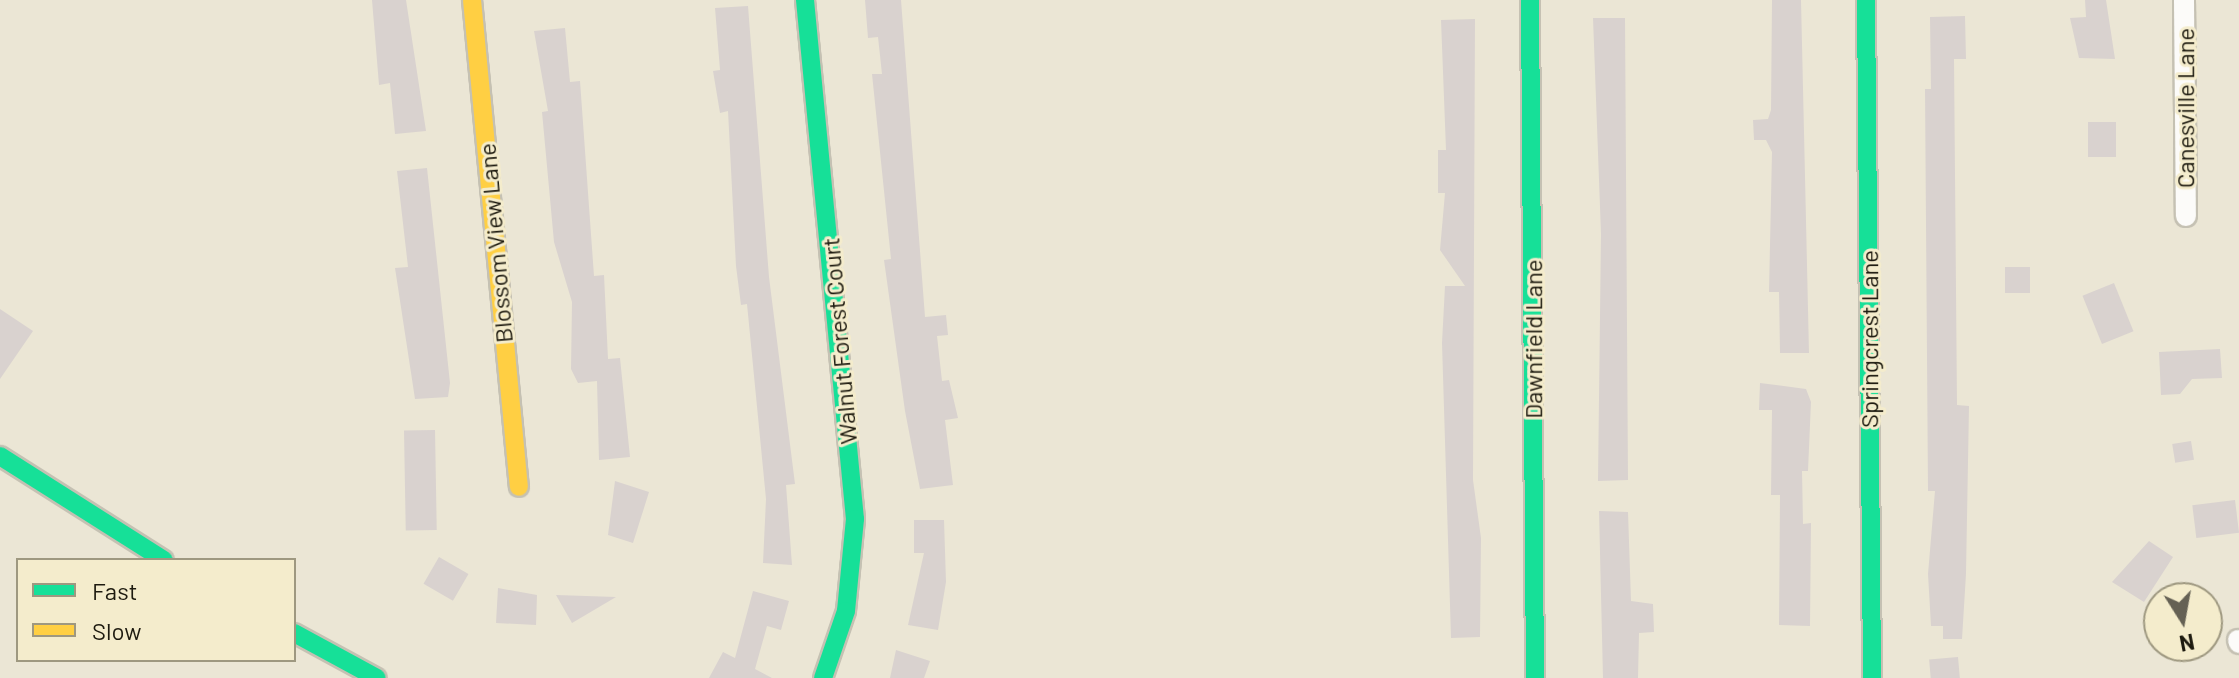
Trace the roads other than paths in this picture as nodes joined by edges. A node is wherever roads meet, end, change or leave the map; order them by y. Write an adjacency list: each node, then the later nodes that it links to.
1 (472, 0): 8 (street, Blossom View Lane)
2 (805, 0): 12 (street, Walnut Forest Court)
3 (1530, 0): 13 (street, Dawnfield Lane)
4 (1866, 0): 14 (street, Springcrest Lane)
5 (2184, 0): 6 (street, Canesville Lane)
6 (2186, 216)
7 (0, 456): 9 (street)
8 (519, 487)
9 (161, 558)
10 (296, 634): 11 (street)
11 (377, 678)
12 (823, 678)
13 (1535, 678)
14 (1872, 678)

